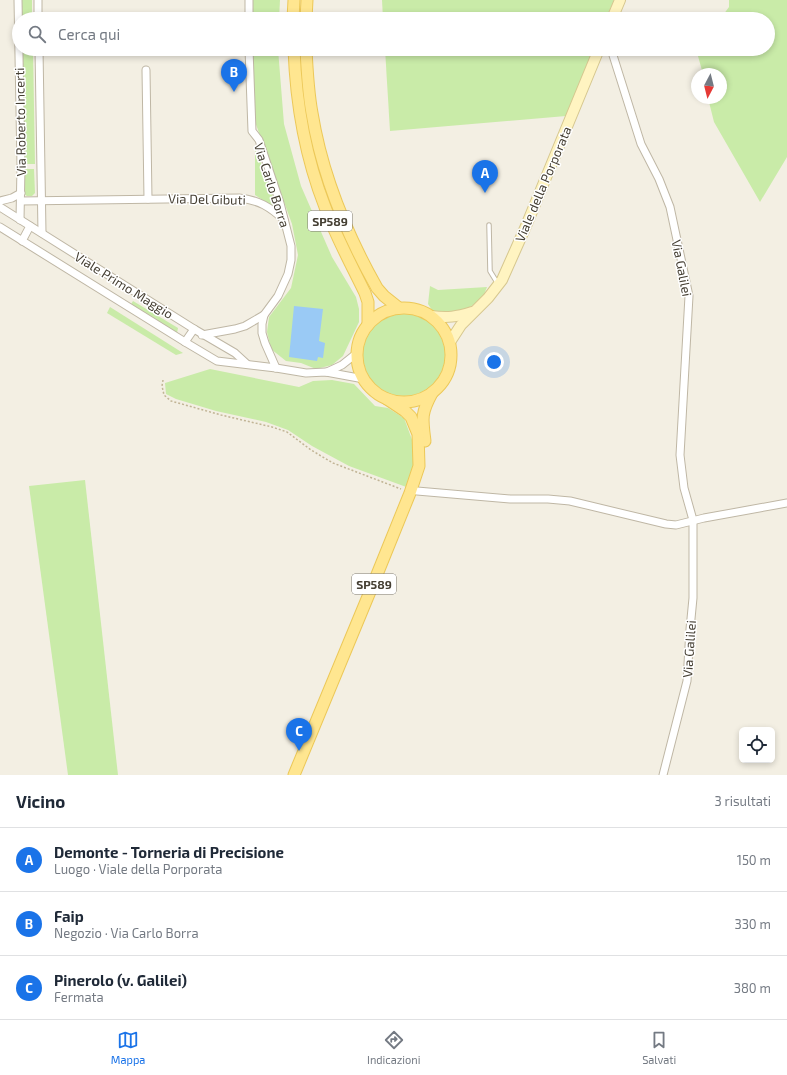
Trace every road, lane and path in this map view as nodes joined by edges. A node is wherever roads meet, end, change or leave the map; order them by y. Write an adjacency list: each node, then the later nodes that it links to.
1 (18, 0): 7 (street, Via Roberto Incerti)
2 (38, 0): 8 (street)
3 (249, 0): 9 (street)
4 (294, 0): 10 (main road)
5 (307, 0): 11 (main road)
6 (620, 0): 12 (street)
7 (18, 12)
8 (38, 12)
9 (249, 12)
10 (293, 12)
11 (306, 12)
12 (615, 12)
13 (19, 56): 21 (street, Via Roberto Incerti)
14 (39, 56): 24 (street, Via Roberto Incerti)
15 (250, 56): 28 (street, Via Carlo Borra)
16 (294, 56): 39 (main road, SP589)
17 (306, 56): 35 (main road, SP589)
18 (596, 56): 34 (street, Viale della Porporata)
19 (613, 56): 54 (street, Via Galilei)
20 (146, 70): 22 (street)
21 (20, 193): 23 (street); 25 (street, Via Roberto Incerti)
22 (148, 199): 24 (street, Via Del Gibuti); 28 (street, Via Del Gibuti)
23 (0, 201)
24 (41, 201): 25 (street, Via Del Gibuti); 32 (street, Via Roberto Incerti)
25 (21, 202): 27 (street, Via Roberto Incerti)
26 (0, 207): 27 (street, Viale Primo Maggio)
27 (20, 220): 30 (street, Viale Primo Maggio)
28 (284, 220): 37 (street, Via Carlo Borra)
29 (489, 225): 34 (lane)
30 (30, 226): 32 (street, Viale Primo Maggio); 33 (street)
31 (0, 227): 33 (street, Viale Primo Maggio)
32 (42, 233): 40 (street, Viale Primo Maggio)
33 (22, 241): 42 (street, Viale Primo Maggio)
34 (498, 285): 36 (street, Viale della Porporata)
35 (399, 308): 38 (main road, SP589); 39 (main road, SP589)
36 (474, 311): 38 (street); 43 (street, Viale della Porporata)
37 (264, 315): 41 (street, Via Carlo Borra); 46 (street)
38 (431, 316): 43 (main road, SP589)
39 (368, 325): 44 (main road, SP589)
40 (194, 329): 41 (street, Viale Primo Maggio); 42 (street)
41 (202, 334): 45 (street, Viale Primo Maggio)
42 (185, 342): 45 (street, Viale Primo Maggio)
43 (450, 342): 50 (main road, SP589)
44 (357, 353): 47 (street); 48 (main road, SP589)
45 (247, 364): 46 (street, Viale Primo Maggio)
46 (276, 368): 47 (street, Viale Primo Maggio)
47 (326, 372): 48 (street)
48 (364, 379): 51 (main road, SP589)
49 (163, 380): 52 (path)
50 (432, 393): 51 (main road, SP589); 52 (main road, SP589)
51 (387, 399): 52 (main road, SP589)
52 (414, 492): 54 (street); 55 (main road, SP589); 56 (main road, SP589)
53 (787, 503): 54 (street)
54 (693, 520): 57 (street, Via Galilei)
55 (294, 775)
56 (301, 775)
57 (663, 775)

